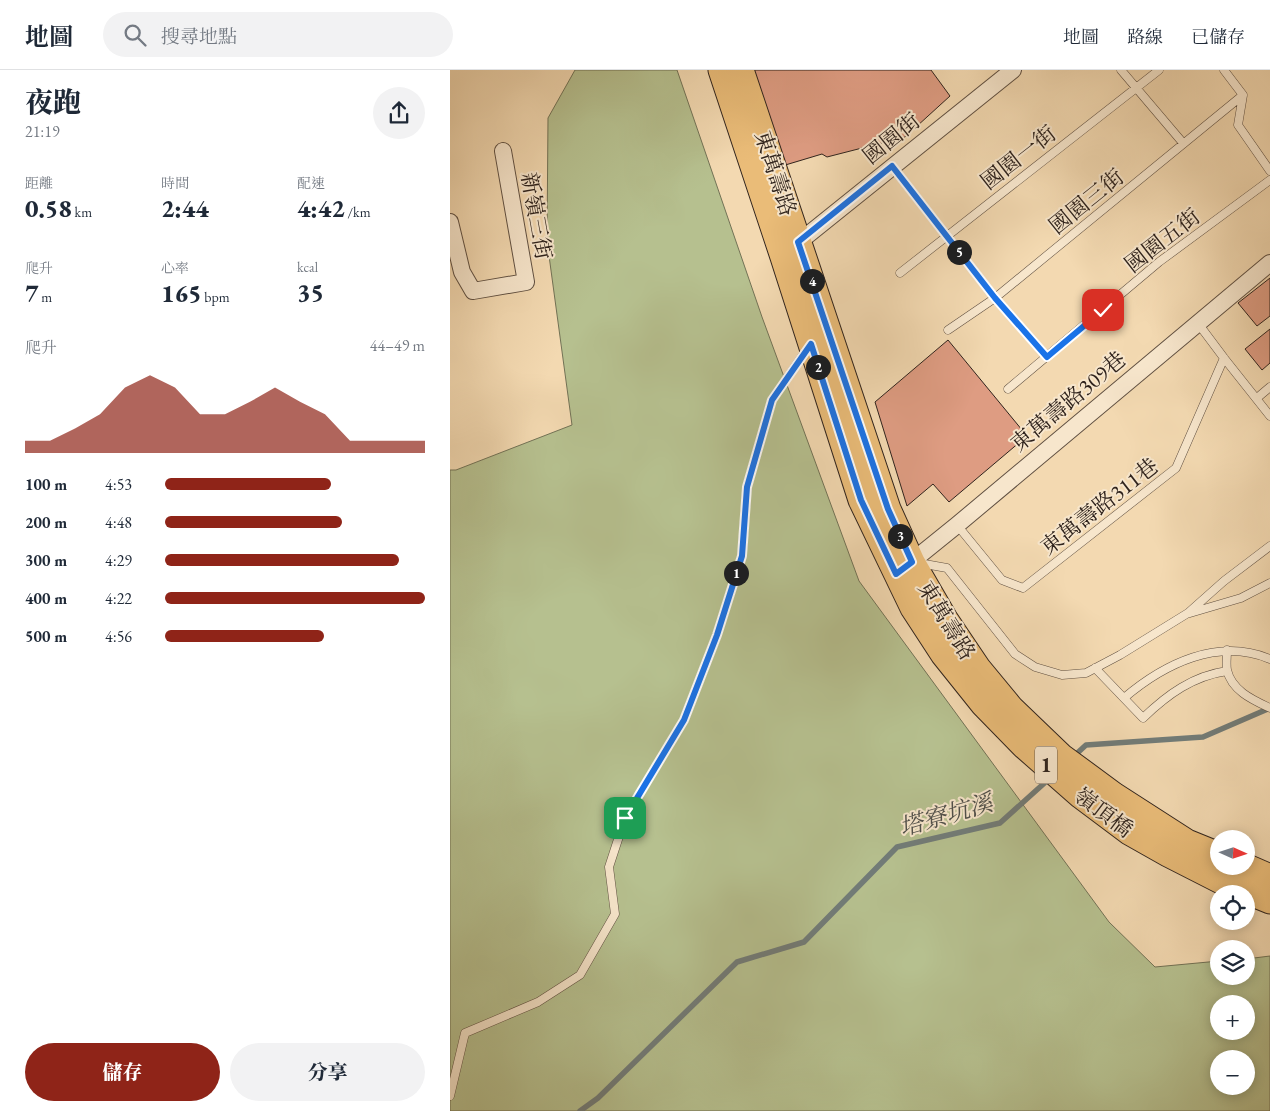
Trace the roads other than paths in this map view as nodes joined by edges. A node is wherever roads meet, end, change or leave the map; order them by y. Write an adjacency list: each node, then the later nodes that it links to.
1 (721, 70): 22 (main road, 東萬壽路 / 1)
2 (742, 70): 16 (main road, 東萬壽路 / 1)
3 (1013, 70): 11 (street, 國園街)
4 (1121, 70): 7 (lane)
5 (1159, 70): 7 (lane, 國園一街)
6 (1228, 72): 8 (lane)
7 (1137, 87): 9 (lane); 15 (lane, 國園一街)
8 (1243, 95): 9 (lane, 國園三街); 12 (lane)
9 (1184, 143): 19 (lane, 國園三街)
10 (503, 151): 14 (street, 新嶺三街)
11 (892, 166): 15 (lane); 16 (street, 國園街)
12 (1270, 171)
13 (1270, 180): 23 (lane, 國園五街)
14 (450, 222)
15 (947, 236): 18 (lane, 國園一街); 19 (lane)
16 (798, 242): 31 (main road, 東萬壽路 / 1)
17 (1270, 262): 20 (street, 東萬壽路309巷)
18 (900, 273)
19 (995, 298): 21 (lane, 國園三街); 23 (lane)
20 (1197, 322): 24 (lane); 29 (street, 東萬壽路309巷)
21 (948, 330)
22 (811, 344): 31 (main road, 東萬壽路 / 1); 47 (lane)
23 (1047, 357): 26 (lane, 國園五街)
24 (1224, 358): 27 (lane); 29 (lane, 東萬壽路311巷)
25 (1270, 387): 27 (lane)
26 (1008, 389)
27 (1257, 398): 28 (lane)
28 (1270, 416)
29 (957, 525): 31 (street, 東萬壽路309巷)
30 (1270, 546): 33 (lane)
31 (904, 568): 35 (main road, 東萬壽路 / 1); 37 (lane); 40 (main road, 東萬壽路 / 1)
32 (1270, 583): 33 (lane)
33 (1188, 613): 37 (lane)
34 (1226, 650): 36 (lane); 38 (lane); 39 (lane)
35 (944, 654): 42 (main road, 嶺頂橋 / 1)
36 (1270, 659)
37 (1095, 668): 39 (lane)
38 (1227, 671): 39 (lane); 41 (lane)
39 (1124, 698)
40 (1010, 708): 42 (main road, 嶺頂橋 / 1)
41 (1270, 708)
42 (1178, 848): 43 (main road, 1); 46 (main road, 1)
43 (1210, 853)
44 (1255, 870): 45 (main road)
45 (1270, 877)
46 (1270, 901)
47 (450, 1096)

